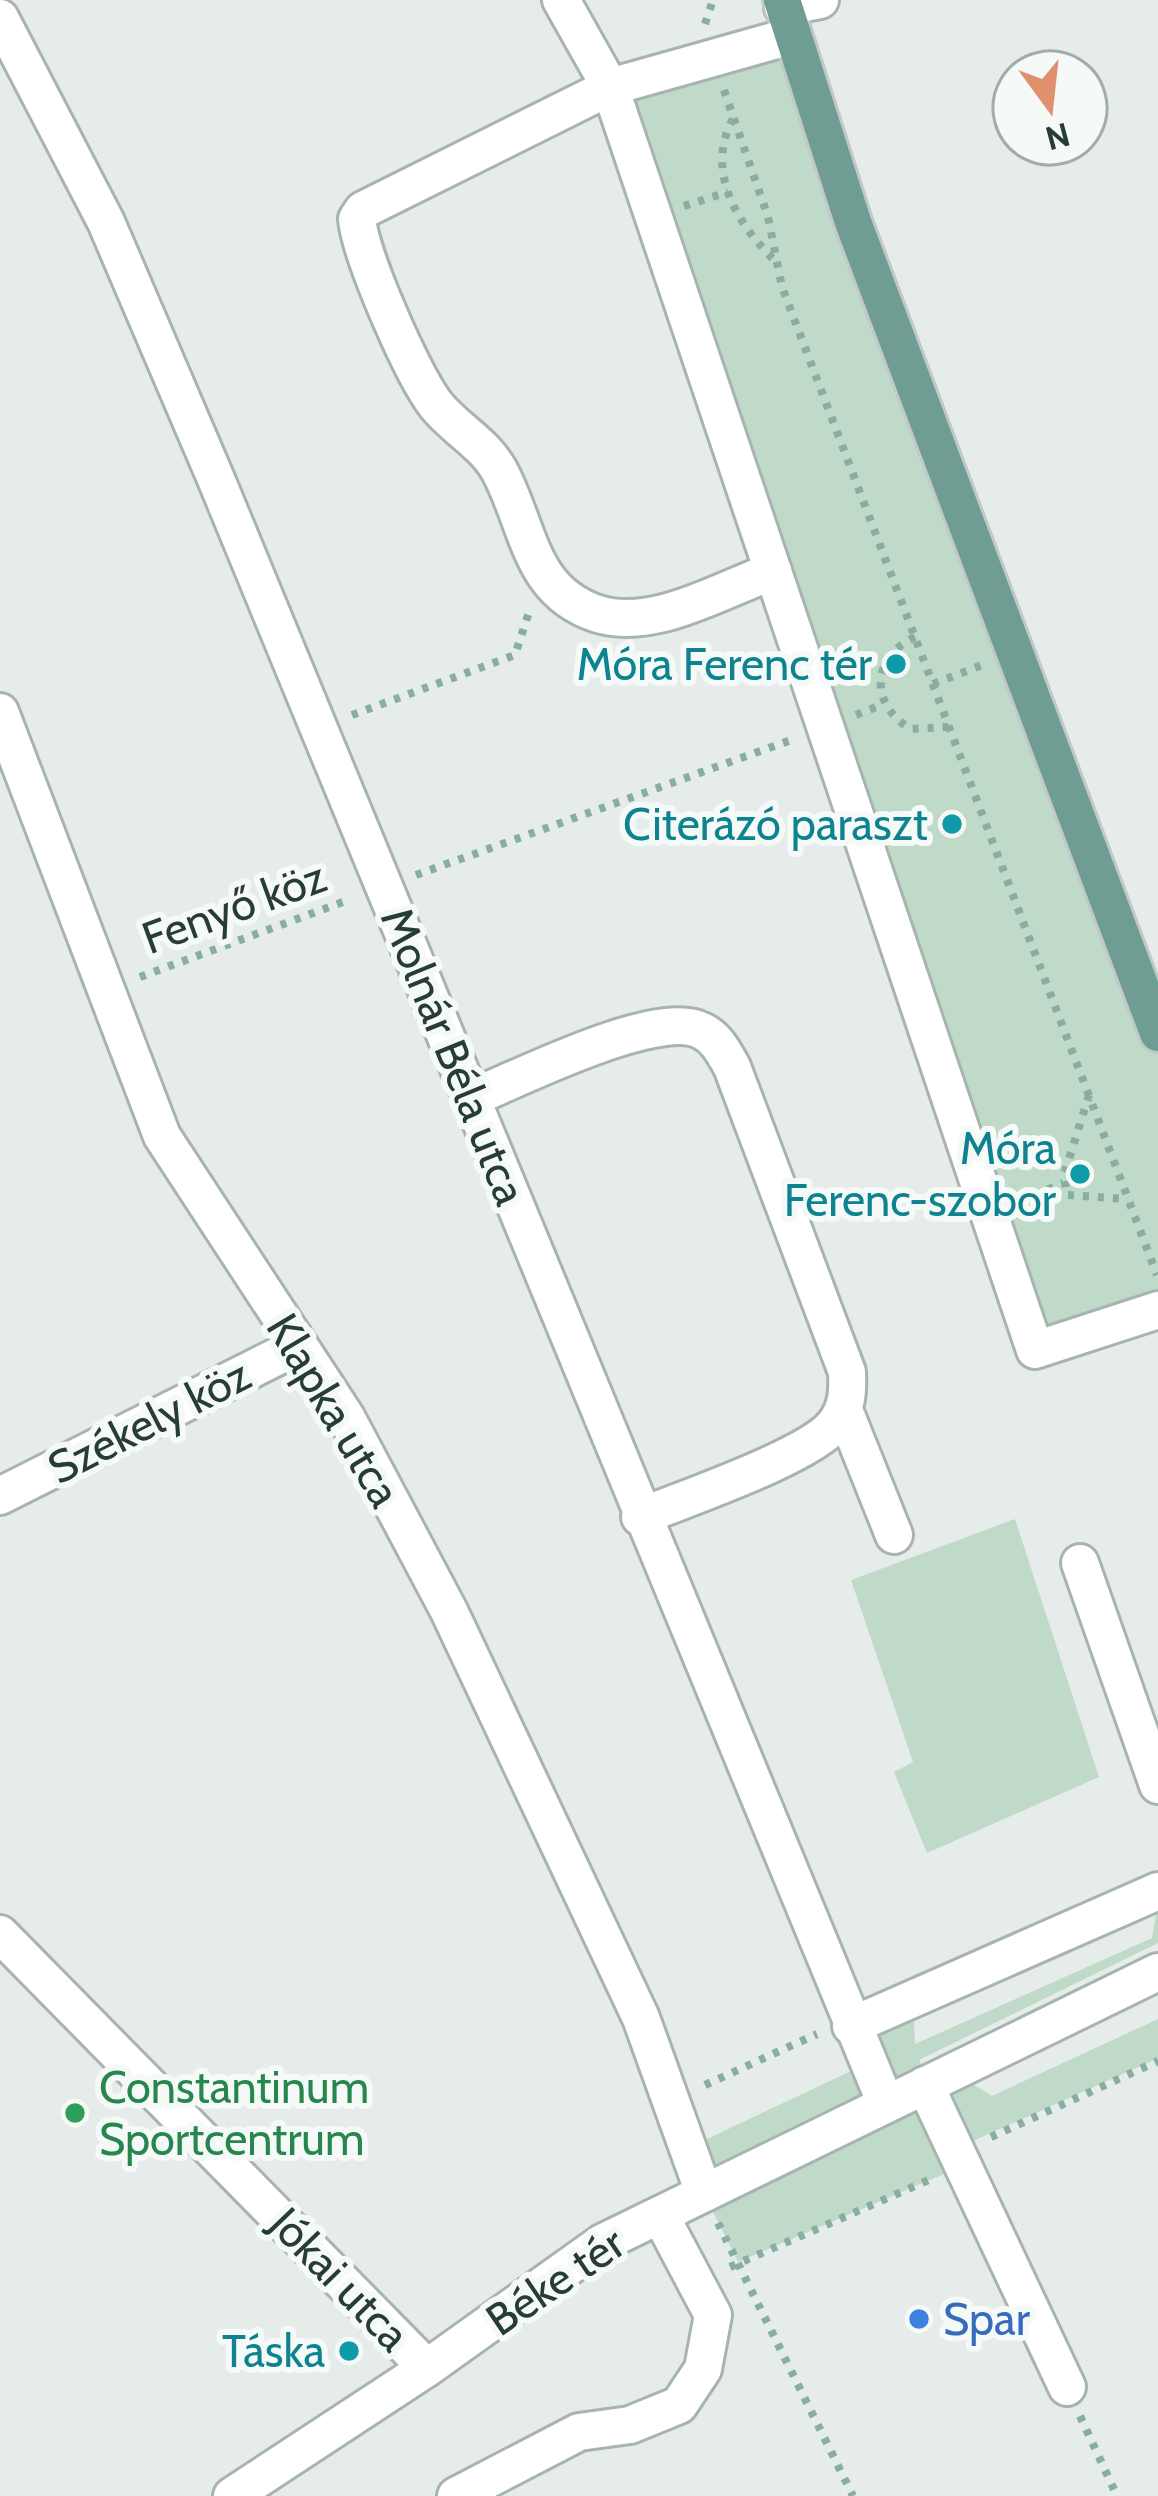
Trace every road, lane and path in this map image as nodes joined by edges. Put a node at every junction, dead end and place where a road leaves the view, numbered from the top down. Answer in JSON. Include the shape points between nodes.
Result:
{"nodes":[{"id":1,"x":562,"y":0,"type":"edge"},
{"id":2,"x":794,"y":11,"type":"edge"},
{"id":3,"x":0,"y":18,"type":"edge"},
{"id":4,"x":720,"y":77,"type":"dead end"},
{"id":5,"x":610,"y":87,"type":"junction"},
{"id":6,"x":733,"y":118,"type":"junction"},
{"id":7,"x":774,"y":260,"type":"junction"},
{"id":8,"x":773,"y":572,"type":"junction"},
{"id":9,"x":541,"y":576,"type":"junction"},
{"id":10,"x":915,"y":637,"type":"junction"},
{"id":11,"x":1013,"y":653,"type":"junction"},
{"id":12,"x":933,"y":684,"type":"junction"},
{"id":13,"x":0,"y":712,"type":"edge"},
{"id":14,"x":319,"y":727,"type":"junction"},
{"id":15,"x":826,"y":727,"type":"junction"},
{"id":16,"x":950,"y":727,"type":"junction"},
{"id":17,"x":386,"y":886,"type":"junction"},
{"id":18,"x":105,"y":990,"type":"junction"},
{"id":19,"x":1158,"y":1033,"type":"edge"},
{"id":20,"x":1089,"y":1095,"type":"junction"},
{"id":21,"x":471,"y":1098,"type":"junction"},
{"id":22,"x":1128,"y":1199,"type":"junction"},
{"id":23,"x":1158,"y":1277,"type":"edge"},
{"id":24,"x":1158,"y":1310,"type":"edge"},
{"id":25,"x":298,"y":1346,"type":"junction"},
{"id":26,"x":844,"y":1410,"type":"junction"},
{"id":27,"x":0,"y":1496,"type":"edge"},
{"id":28,"x":640,"y":1517,"type":"junction"},
{"id":29,"x":894,"y":1535,"type":"dead end"},
{"id":30,"x":1080,"y":1563,"type":"dead end"},
{"id":31,"x":1158,"y":1785,"type":"edge"},
{"id":32,"x":1158,"y":1891,"type":"edge"},
{"id":33,"x":0,"y":1934,"type":"edge"},
{"id":34,"x":1158,"y":1972,"type":"edge"},
{"id":35,"x":850,"y":2023,"type":"junction"},
{"id":36,"x":926,"y":2085,"type":"junction"},
{"id":37,"x":672,"y":2104,"type":"junction"},
{"id":38,"x":886,"y":2104,"type":"junction"},
{"id":39,"x":704,"y":2193,"type":"junction"},
{"id":40,"x":660,"y":2215,"type":"junction"},
{"id":41,"x":427,"y":2368,"type":"junction"},
{"id":42,"x":1067,"y":2387,"type":"joint"},
{"id":43,"x":232,"y":2496,"type":"edge"},
{"id":44,"x":455,"y":2496,"type":"edge"},
{"id":45,"x":853,"y":2496,"type":"edge"},
{"id":46,"x":1118,"y":2496,"type":"edge"}],
"edges":[{"from":1,"to":5,"type":"street"},
{"from":2,"to":5,"type":"street"},
{"from":2,"to":11,"type":"main road","via":[[853,221]]},
{"from":3,"to":14,"type":"street","name":"Molnár Béla utca","via":[[106,222]]},
{"from":4,"to":6,"type":"path"},
{"from":5,"to":8,"type":"street"},
{"from":5,"to":9,"type":"street","via":[[363,210],[357,220],[421,383],[500,471]]},
{"from":6,"to":7,"type":"path","via":[[768,217]]},
{"from":6,"to":7,"type":"path","via":[[722,138],[728,192],[738,219]]},
{"from":7,"to":10,"type":"path"},
{"from":8,"to":9,"type":"street","via":[[644,619],[565,600]]},
{"from":8,"to":15,"type":"street"},
{"from":9,"to":14,"type":"path","via":[[515,655]]},
{"from":10,"to":12,"type":"path"},
{"from":10,"to":16,"type":"path","via":[[889,654],[881,697],[911,729]]},
{"from":11,"to":12,"type":"path"},
{"from":11,"to":19,"type":"main road"},
{"from":12,"to":16,"type":"path"},
{"from":13,"to":18,"type":"street","name":"Klapka utca"},
{"from":14,"to":17,"type":"street","name":"Molnár Béla utca"},
{"from":15,"to":17,"type":"path","name":"Fenyő köz"},
{"from":15,"to":24,"type":"street","via":[[1035,1350]]},
{"from":16,"to":20,"type":"path"},
{"from":17,"to":18,"type":"path","name":"Fenyő köz"},
{"from":17,"to":21,"type":"street","name":"Molnár Béla utca"},
{"from":18,"to":25,"type":"street","name":"Klapka utca","via":[[162,1136]]},
{"from":20,"to":22,"type":"path"},
{"from":20,"to":22,"type":"path","via":[[1064,1175],[1067,1195]]},
{"from":21,"to":26,"type":"street","via":[[657,1025],[703,1030],[731,1067],[847,1372]]},
{"from":21,"to":28,"type":"street","name":"Molnár Béla utca"},
{"from":22,"to":23,"type":"path"},
{"from":25,"to":27,"type":"street","name":"Székely köz"},
{"from":25,"to":37,"type":"street","name":"Klapka utca","via":[[346,1417],[449,1611],[641,2018]]},
{"from":26,"to":28,"type":"street","via":[[814,1443]]},
{"from":26,"to":29,"type":"street"},
{"from":28,"to":35,"type":"street","name":"Molnár Béla utca"},
{"from":30,"to":31,"type":"street"},
{"from":32,"to":35,"type":"street"},
{"from":33,"to":41,"type":"street","name":"Jókai utca"},
{"from":34,"to":36,"type":"street","name":"Béke tér"},
{"from":35,"to":37,"type":"path"},
{"from":35,"to":38,"type":"street","name":"Molnár Béla utca"},
{"from":36,"to":38,"type":"street","name":"Béke tér"},
{"from":36,"to":42,"type":"street"},
{"from":37,"to":39,"type":"street"},
{"from":38,"to":39,"type":"street","name":"Béke tér"},
{"from":39,"to":40,"type":"street","name":"Béke tér"},
{"from":39,"to":45,"type":"path"},
{"from":40,"to":41,"type":"street","name":"Béke tér","via":[[602,2243]]},
{"from":40,"to":44,"type":"street","via":[[712,2314],[703,2369],[679,2405],[630,2426],[579,2432]]},
{"from":41,"to":43,"type":"street","name":"Béke tér"},
{"from":42,"to":46,"type":"path"}]}
